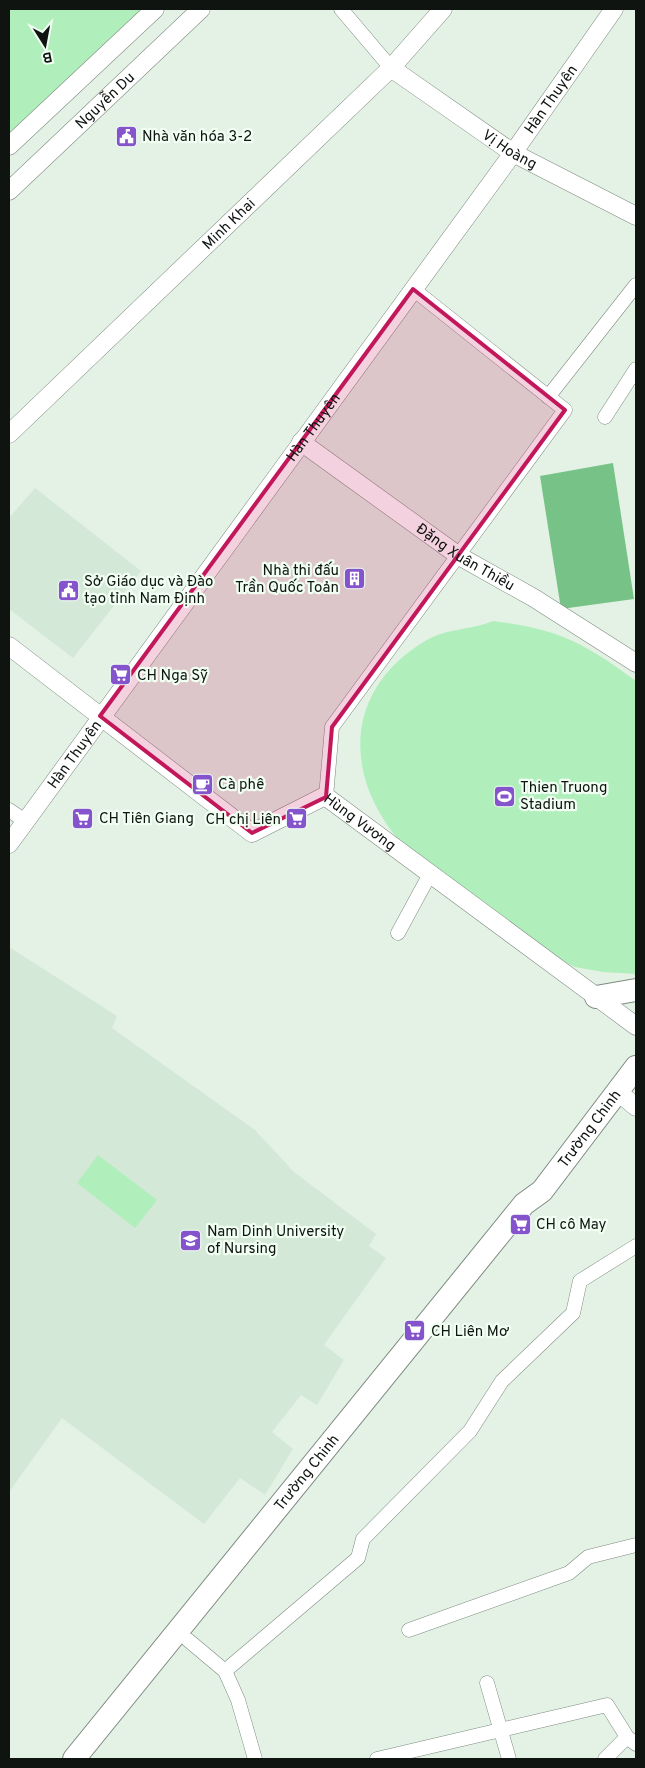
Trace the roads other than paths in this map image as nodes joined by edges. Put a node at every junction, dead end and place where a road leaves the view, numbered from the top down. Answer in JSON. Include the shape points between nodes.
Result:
{"nodes":[{"id":1,"x":155,"y":9,"type":"edge"},
{"id":2,"x":201,"y":9,"type":"edge"},
{"id":3,"x":341,"y":9,"type":"edge"},
{"id":4,"x":442,"y":9,"type":"edge"},
{"id":5,"x":614,"y":9,"type":"edge"},
{"id":6,"x":391,"y":68,"type":"junction"},
{"id":7,"x":9,"y":146,"type":"edge"},
{"id":8,"x":512,"y":153,"type":"junction"},
{"id":9,"x":9,"y":191,"type":"edge"},
{"id":10,"x":636,"y":216,"type":"edge"},
{"id":11,"x":636,"y":285,"type":"edge"},
{"id":12,"x":413,"y":289,"type":"junction"},
{"id":13,"x":636,"y":369,"type":"edge"},
{"id":14,"x":548,"y":397,"type":"junction"},
{"id":15,"x":605,"y":417,"type":"dead end"},
{"id":16,"x":9,"y":434,"type":"edge"},
{"id":17,"x":302,"y":442,"type":"junction"},
{"id":18,"x":459,"y":556,"type":"junction"},
{"id":19,"x":9,"y":646,"type":"edge"},
{"id":20,"x":636,"y":663,"type":"edge"},
{"id":21,"x":100,"y":716,"type":"junction"},
{"id":22,"x":326,"y":797,"type":"junction"},
{"id":23,"x":9,"y":810,"type":"edge"},
{"id":24,"x":25,"y":821,"type":"junction"},
{"id":25,"x":9,"y":844,"type":"edge"},
{"id":26,"x":430,"y":874,"type":"junction"},
{"id":27,"x":398,"y":933,"type":"dead end"},
{"id":28,"x":636,"y":990,"type":"edge"},
{"id":29,"x":596,"y":997,"type":"junction"},
{"id":30,"x":636,"y":1026,"type":"edge"},
{"id":31,"x":636,"y":1067,"type":"edge"},
{"id":32,"x":618,"y":1092,"type":"junction"},
{"id":33,"x":636,"y":1107,"type":"edge"},
{"id":34,"x":542,"y":1190,"type":"junction"},
{"id":35,"x":636,"y":1246,"type":"edge"},
{"id":36,"x":636,"y":1545,"type":"edge"},
{"id":37,"x":409,"y":1630,"type":"dead end"},
{"id":38,"x":188,"y":1640,"type":"junction"},
{"id":39,"x":225,"y":1671,"type":"junction"},
{"id":40,"x":486,"y":1682,"type":"dead end"},
{"id":41,"x":500,"y":1731,"type":"junction"},
{"id":42,"x":632,"y":1740,"type":"edge"},
{"id":43,"x":74,"y":1759,"type":"edge"},
{"id":44,"x":92,"y":1759,"type":"edge"},
{"id":45,"x":255,"y":1759,"type":"edge"},
{"id":46,"x":377,"y":1759,"type":"edge"},
{"id":47,"x":509,"y":1759,"type":"edge"},
{"id":48,"x":605,"y":1759,"type":"edge"}],
"edges":[{"from":1,"to":7,"type":"street"},
{"from":2,"to":9,"type":"street","name":"Nguyễn Du"},
{"from":3,"to":6,"type":"street"},
{"from":4,"to":6,"type":"street","name":"Minh Khai"},
{"from":5,"to":8,"type":"street","name":"Hàn Thuyên"},
{"from":6,"to":8,"type":"street","name":"Vị Hoàng"},
{"from":6,"to":16,"type":"street","name":"Minh Khai"},
{"from":8,"to":10,"type":"street","name":"Vị Hoàng"},
{"from":8,"to":12,"type":"street","name":"Hàn Thuyên"},
{"from":11,"to":14,"type":"street"},
{"from":12,"to":14,"type":"street"},
{"from":12,"to":17,"type":"street","name":"Hàn Thuyên"},
{"from":13,"to":15,"type":"street"},
{"from":14,"to":18,"type":"street","via":[[565,410]]},
{"from":17,"to":18,"type":"street","name":"Đặng Xuân Thiều"},
{"from":17,"to":21,"type":"street","name":"Hàn Thuyên"},
{"from":18,"to":20,"type":"street","name":"Đặng Xuân Thiều","via":[[534,598]]},
{"from":18,"to":22,"type":"street","via":[[332,727]]},
{"from":19,"to":21,"type":"street","name":"Hùng Vương"},
{"from":21,"to":22,"type":"street","name":"Hùng Vương","via":[[252,833]]},
{"from":21,"to":24,"type":"street","name":"Hàn Thuyên"},
{"from":22,"to":26,"type":"street","name":"Hùng Vương"},
{"from":23,"to":24,"type":"street"},
{"from":24,"to":25,"type":"street","name":"Hàn Thuyên"},
{"from":26,"to":27,"type":"street"},
{"from":26,"to":29,"type":"street","name":"Hùng Vương"},
{"from":28,"to":29,"type":"main road"},
{"from":29,"to":30,"type":"street","name":"Hùng Vương"},
{"from":31,"to":32,"type":"main road","name":"Trường Chinh"},
{"from":32,"to":33,"type":"street"},
{"from":32,"to":34,"type":"main road","name":"Trường Chinh"},
{"from":34,"to":38,"type":"main road","name":"Trường Chinh","via":[[536,1208]]},
{"from":34,"to":43,"type":"main road","name":"Trường Chinh","via":[[524,1204]]},
{"from":35,"to":39,"type":"street","via":[[580,1281],[573,1313],[502,1381],[470,1431],[363,1539],[358,1558]]},
{"from":36,"to":37,"type":"street","via":[[588,1558],[568,1573]]},
{"from":38,"to":39,"type":"street"},
{"from":38,"to":44,"type":"main road","name":"Trường Chinh"},
{"from":39,"to":45,"type":"street","via":[[238,1700]]},
{"from":40,"to":41,"type":"street"},
{"from":41,"to":42,"type":"street","via":[[607,1705]]},
{"from":41,"to":46,"type":"street"},
{"from":41,"to":47,"type":"street"},
{"from":42,"to":48,"type":"street"}]}
